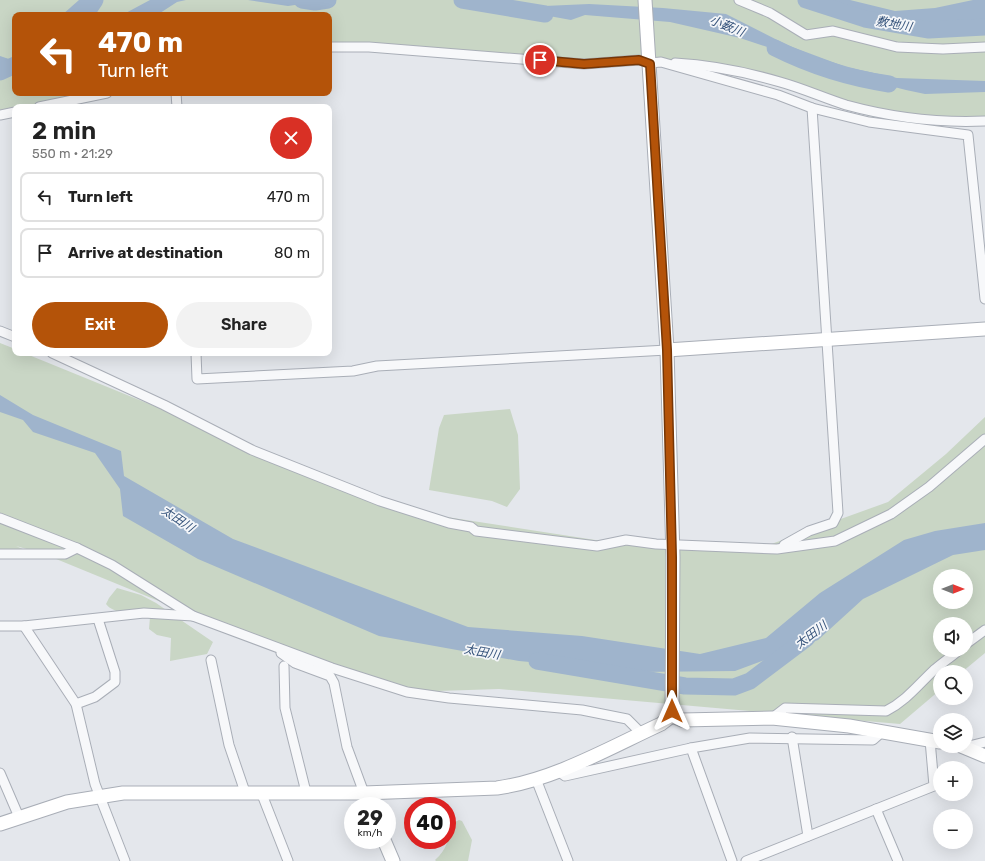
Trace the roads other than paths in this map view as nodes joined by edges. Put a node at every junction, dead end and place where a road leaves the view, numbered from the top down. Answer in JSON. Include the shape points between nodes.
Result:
{"nodes":[{"id":1,"x":645,"y":0,"type":"edge"},
{"id":2,"x":739,"y":0,"type":"edge"},
{"id":3,"x":332,"y":47,"type":"edge"},
{"id":4,"x":985,"y":47,"type":"edge"},
{"id":5,"x":656,"y":63,"type":"junction"},
{"id":6,"x":92,"y":96,"type":"edge"},
{"id":7,"x":54,"y":104,"type":"edge"},
{"id":8,"x":812,"y":108,"type":"junction"},
{"id":9,"x":12,"y":113,"type":"edge"},
{"id":10,"x":0,"y":115,"type":"edge"},
{"id":11,"x":985,"y":121,"type":"edge"},
{"id":12,"x":985,"y":299,"type":"edge"},
{"id":13,"x":985,"y":329,"type":"edge"},
{"id":14,"x":0,"y":331,"type":"edge"},
{"id":15,"x":12,"y":336,"type":"edge"},
{"id":16,"x":828,"y":339,"type":"junction"},
{"id":17,"x":667,"y":350,"type":"junction"},
{"id":18,"x":58,"y":356,"type":"edge"},
{"id":19,"x":196,"y":356,"type":"edge"},
{"id":20,"x":985,"y":439,"type":"edge"},
{"id":21,"x":0,"y":518,"type":"edge"},
{"id":22,"x":671,"y":544,"type":"junction"},
{"id":23,"x":781,"y":547,"type":"junction"},
{"id":24,"x":77,"y":548,"type":"junction"},
{"id":25,"x":0,"y":554,"type":"edge"},
{"id":26,"x":193,"y":616,"type":"junction"},
{"id":27,"x":98,"y":619,"type":"junction"},
{"id":28,"x":0,"y":626,"type":"edge"},
{"id":29,"x":24,"y":626,"type":"junction"},
{"id":30,"x":985,"y":630,"type":"edge"},
{"id":31,"x":973,"y":639,"type":"edge"},
{"id":32,"x":272,"y":646,"type":"junction"},
{"id":33,"x":950,"y":657,"type":"edge"},
{"id":34,"x":211,"y":660,"type":"dead end"},
{"id":35,"x":284,"y":666,"type":"dead end"},
{"id":36,"x":76,"y":704,"type":"junction"},
{"id":37,"x":671,"y":713,"type":"junction"},
{"id":38,"x":772,"y":718,"type":"junction"},
{"id":39,"x":882,"y":732,"type":"junction"},
{"id":40,"x":641,"y":734,"type":"junction"},
{"id":41,"x":792,"y":737,"type":"junction"},
{"id":42,"x":933,"y":741,"type":"edge"},
{"id":43,"x":985,"y":742,"type":"edge"},
{"id":44,"x":973,"y":744,"type":"edge"},
{"id":45,"x":691,"y":748,"type":"junction"},
{"id":46,"x":973,"y":751,"type":"edge"},
{"id":47,"x":935,"y":753,"type":"edge"},
{"id":48,"x":985,"y":756,"type":"edge"},
{"id":49,"x":558,"y":771,"type":"junction"},
{"id":50,"x":0,"y":773,"type":"edge"},
{"id":51,"x":536,"y":779,"type":"junction"},
{"id":52,"x":244,"y":792,"type":"junction"},
{"id":53,"x":261,"y":792,"type":"junction"},
{"id":54,"x":306,"y":792,"type":"junction"},
{"id":55,"x":364,"y":793,"type":"junction"},
{"id":56,"x":100,"y":796,"type":"junction"},
{"id":57,"x":366,"y":797,"type":"edge"},
{"id":58,"x":876,"y":809,"type":"junction"},
{"id":59,"x":19,"y":817,"type":"junction"},
{"id":60,"x":0,"y":824,"type":"edge"},
{"id":61,"x":808,"y":836,"type":"junction"},
{"id":62,"x":388,"y":849,"type":"edge"},
{"id":63,"x":125,"y":861,"type":"edge"},
{"id":64,"x":288,"y":861,"type":"edge"},
{"id":65,"x":393,"y":861,"type":"edge"},
{"id":66,"x":568,"y":861,"type":"edge"},
{"id":67,"x":732,"y":861,"type":"edge"},
{"id":68,"x":746,"y":861,"type":"edge"},
{"id":69,"x":898,"y":861,"type":"edge"}],
"edges":[{"from":1,"to":5,"type":"street"},
{"from":2,"to":4,"type":"street","via":[[770,13],[806,35],[833,31],[897,46],[943,49]]},
{"from":3,"to":5,"type":"street","via":[[381,48],[584,64],[639,60]]},
{"from":5,"to":8,"type":"street","via":[[778,95]]},
{"from":5,"to":11,"type":"street","via":[[704,65],[742,73],[780,82],[846,104],[892,114],[940,121]]},
{"from":5,"to":17,"type":"street"},
{"from":6,"to":7,"type":"street"},
{"from":8,"to":12,"type":"street","via":[[887,126],[968,135]]},
{"from":8,"to":16,"type":"street"},
{"from":9,"to":10,"type":"street"},
{"from":13,"to":16,"type":"street"},
{"from":14,"to":15,"type":"street"},
{"from":16,"to":17,"type":"street"},
{"from":16,"to":23,"type":"street","via":[[838,513],[833,523],[809,531]]},
{"from":17,"to":19,"type":"street","via":[[197,379]]},
{"from":17,"to":22,"type":"street"},
{"from":18,"to":22,"type":"street","via":[[164,405],[252,450],[380,501],[442,521],[471,527],[476,531],[597,546],[626,540]]},
{"from":20,"to":23,"type":"street","via":[[929,487],[891,514],[835,541]]},
{"from":21,"to":24,"type":"street"},
{"from":22,"to":23,"type":"street","via":[[777,549]]},
{"from":22,"to":37,"type":"street"},
{"from":24,"to":25,"type":"street","via":[[65,554]]},
{"from":24,"to":26,"type":"street","via":[[112,565]]},
{"from":26,"to":27,"type":"street","via":[[144,613]]},
{"from":26,"to":32,"type":"street"},
{"from":27,"to":29,"type":"street"},
{"from":27,"to":36,"type":"street","via":[[115,672],[115,682],[95,697]]},
{"from":28,"to":29,"type":"street"},
{"from":29,"to":36,"type":"street"},
{"from":30,"to":31,"type":"street"},
{"from":32,"to":40,"type":"street","via":[[407,692],[582,710],[627,719]]},
{"from":32,"to":55,"type":"street","via":[[295,663],[330,676],[334,684],[347,747]]},
{"from":33,"to":38,"type":"street","via":[[914,692],[886,711],[785,708]]},
{"from":34,"to":52,"type":"street","via":[[229,745]]},
{"from":35,"to":54,"type":"street","via":[[284,708]]},
{"from":36,"to":56,"type":"street"},
{"from":37,"to":38,"type":"street","via":[[682,720]]},
{"from":37,"to":40,"type":"street","via":[[661,724]]},
{"from":38,"to":39,"type":"street"},
{"from":39,"to":41,"type":"street","via":[[873,740]]},
{"from":39,"to":42,"type":"street"},
{"from":40,"to":49,"type":"street"},
{"from":41,"to":45,"type":"street","via":[[750,738]]},
{"from":41,"to":61,"type":"street"},
{"from":43,"to":44,"type":"street"},
{"from":45,"to":49,"type":"street","via":[[565,776]]},
{"from":45,"to":67,"type":"street"},
{"from":46,"to":48,"type":"street"},
{"from":47,"to":58,"type":"street","via":[[934,786]]},
{"from":49,"to":51,"type":"street"},
{"from":50,"to":59,"type":"street"},
{"from":51,"to":55,"type":"street","via":[[497,788]]},
{"from":51,"to":66,"type":"street"},
{"from":52,"to":53,"type":"street"},
{"from":52,"to":56,"type":"street","via":[[123,793]]},
{"from":53,"to":54,"type":"street"},
{"from":53,"to":64,"type":"street"},
{"from":54,"to":55,"type":"street"},
{"from":55,"to":57,"type":"street"},
{"from":56,"to":59,"type":"street","via":[[67,802]]},
{"from":56,"to":63,"type":"street"},
{"from":58,"to":61,"type":"street"},
{"from":58,"to":69,"type":"street"},
{"from":59,"to":60,"type":"street"},
{"from":61,"to":68,"type":"street"},
{"from":62,"to":65,"type":"street"}]}
